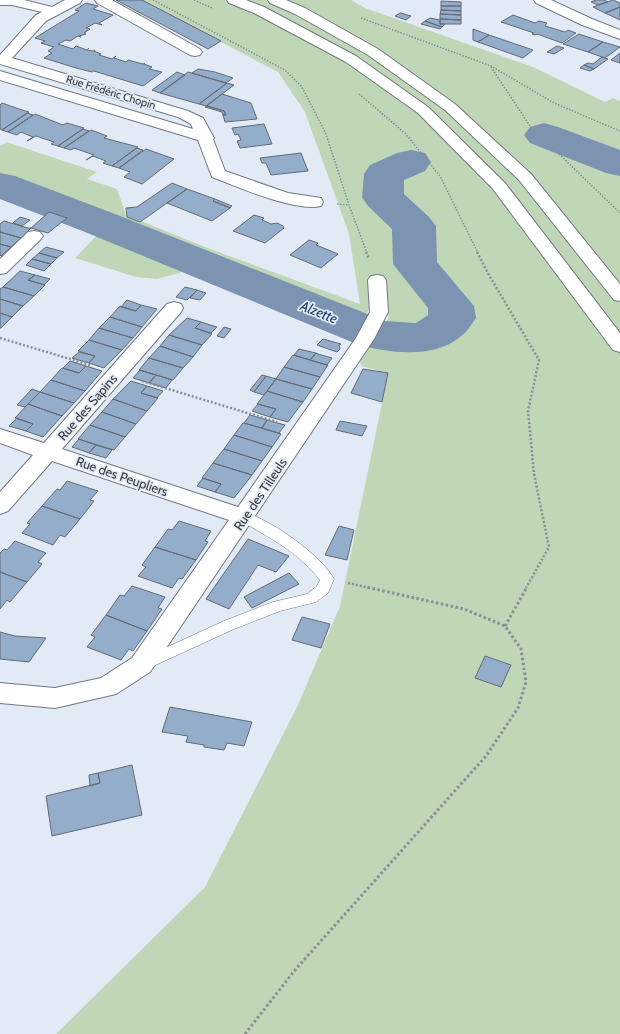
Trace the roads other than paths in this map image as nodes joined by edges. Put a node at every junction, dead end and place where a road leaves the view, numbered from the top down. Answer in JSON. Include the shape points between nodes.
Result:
{"nodes":[{"id":1,"x":75,"y":0,"type":"edge"},
{"id":2,"x":102,"y":0,"type":"edge"},
{"id":3,"x":234,"y":0,"type":"edge"},
{"id":4,"x":275,"y":0,"type":"edge"},
{"id":5,"x":541,"y":0,"type":"edge"},
{"id":6,"x":0,"y":1,"type":"edge"},
{"id":7,"x":53,"y":11,"type":"junction"},
{"id":8,"x":620,"y":35,"type":"edge"},
{"id":9,"x":196,"y":52,"type":"dead end"},
{"id":10,"x":2,"y":59,"type":"edge"},
{"id":11,"x":0,"y":74,"type":"edge"},
{"id":12,"x":206,"y":138,"type":"junction"},
{"id":13,"x":315,"y":202,"type":"dead end"},
{"id":14,"x":34,"y":236,"type":"dead end"},
{"id":15,"x":0,"y":269,"type":"edge"},
{"id":16,"x":377,"y":280,"type":"road end"},
{"id":17,"x":620,"y":296,"type":"edge"},
{"id":18,"x":174,"y":308,"type":"dead end"},
{"id":19,"x":620,"y":346,"type":"edge"},
{"id":20,"x":0,"y":436,"type":"edge"},
{"id":21,"x":49,"y":451,"type":"junction"},
{"id":22,"x":0,"y":506,"type":"edge"},
{"id":23,"x":244,"y":518,"type":"junction"},
{"id":24,"x":142,"y":665,"type":"junction"},
{"id":25,"x":0,"y":693,"type":"edge"}],
"edges":[{"from":1,"to":7,"type":"street","name":"Rue Frédéric Chopin"},
{"from":2,"to":9,"type":"street"},
{"from":3,"to":19,"type":"street","via":[[259,10],[351,59],[423,110],[499,186]]},
{"from":4,"to":17,"type":"street","via":[[300,11],[373,52],[450,107],[525,177]]},
{"from":5,"to":8,"type":"street"},
{"from":6,"to":7,"type":"street","via":[[12,1]]},
{"from":7,"to":10,"type":"street","name":"Rue Frédéric Chopin","via":[[41,18]]},
{"from":10,"to":12,"type":"street","name":"Rue Frédéric Chopin","via":[[183,114],[198,121]]},
{"from":11,"to":12,"type":"street","name":"Rue Frédéric Chopin"},
{"from":12,"to":13,"type":"street","name":"Rue Frédéric Chopin","via":[[218,174],[285,198]]},
{"from":14,"to":15,"type":"street"},
{"from":16,"to":23,"type":"street","name":"Rue des Tilleuls","via":[[379,312],[365,339]]},
{"from":18,"to":21,"type":"street","name":"Rue des Sapins"},
{"from":20,"to":21,"type":"street","name":"Rue des Peupliers"},
{"from":21,"to":22,"type":"street","name":"Rue des Sapins"},
{"from":21,"to":23,"type":"street","name":"Rue des Peupliers"},
{"from":23,"to":24,"type":"street","name":"Rue des Tilleuls"},
{"from":23,"to":24,"type":"lane","via":[[291,543],[317,564],[327,579],[323,589],[311,598],[278,606],[229,625]]},
{"from":24,"to":25,"type":"street","name":"Rue des Tilleuls","via":[[107,687],[55,698]]}]}
